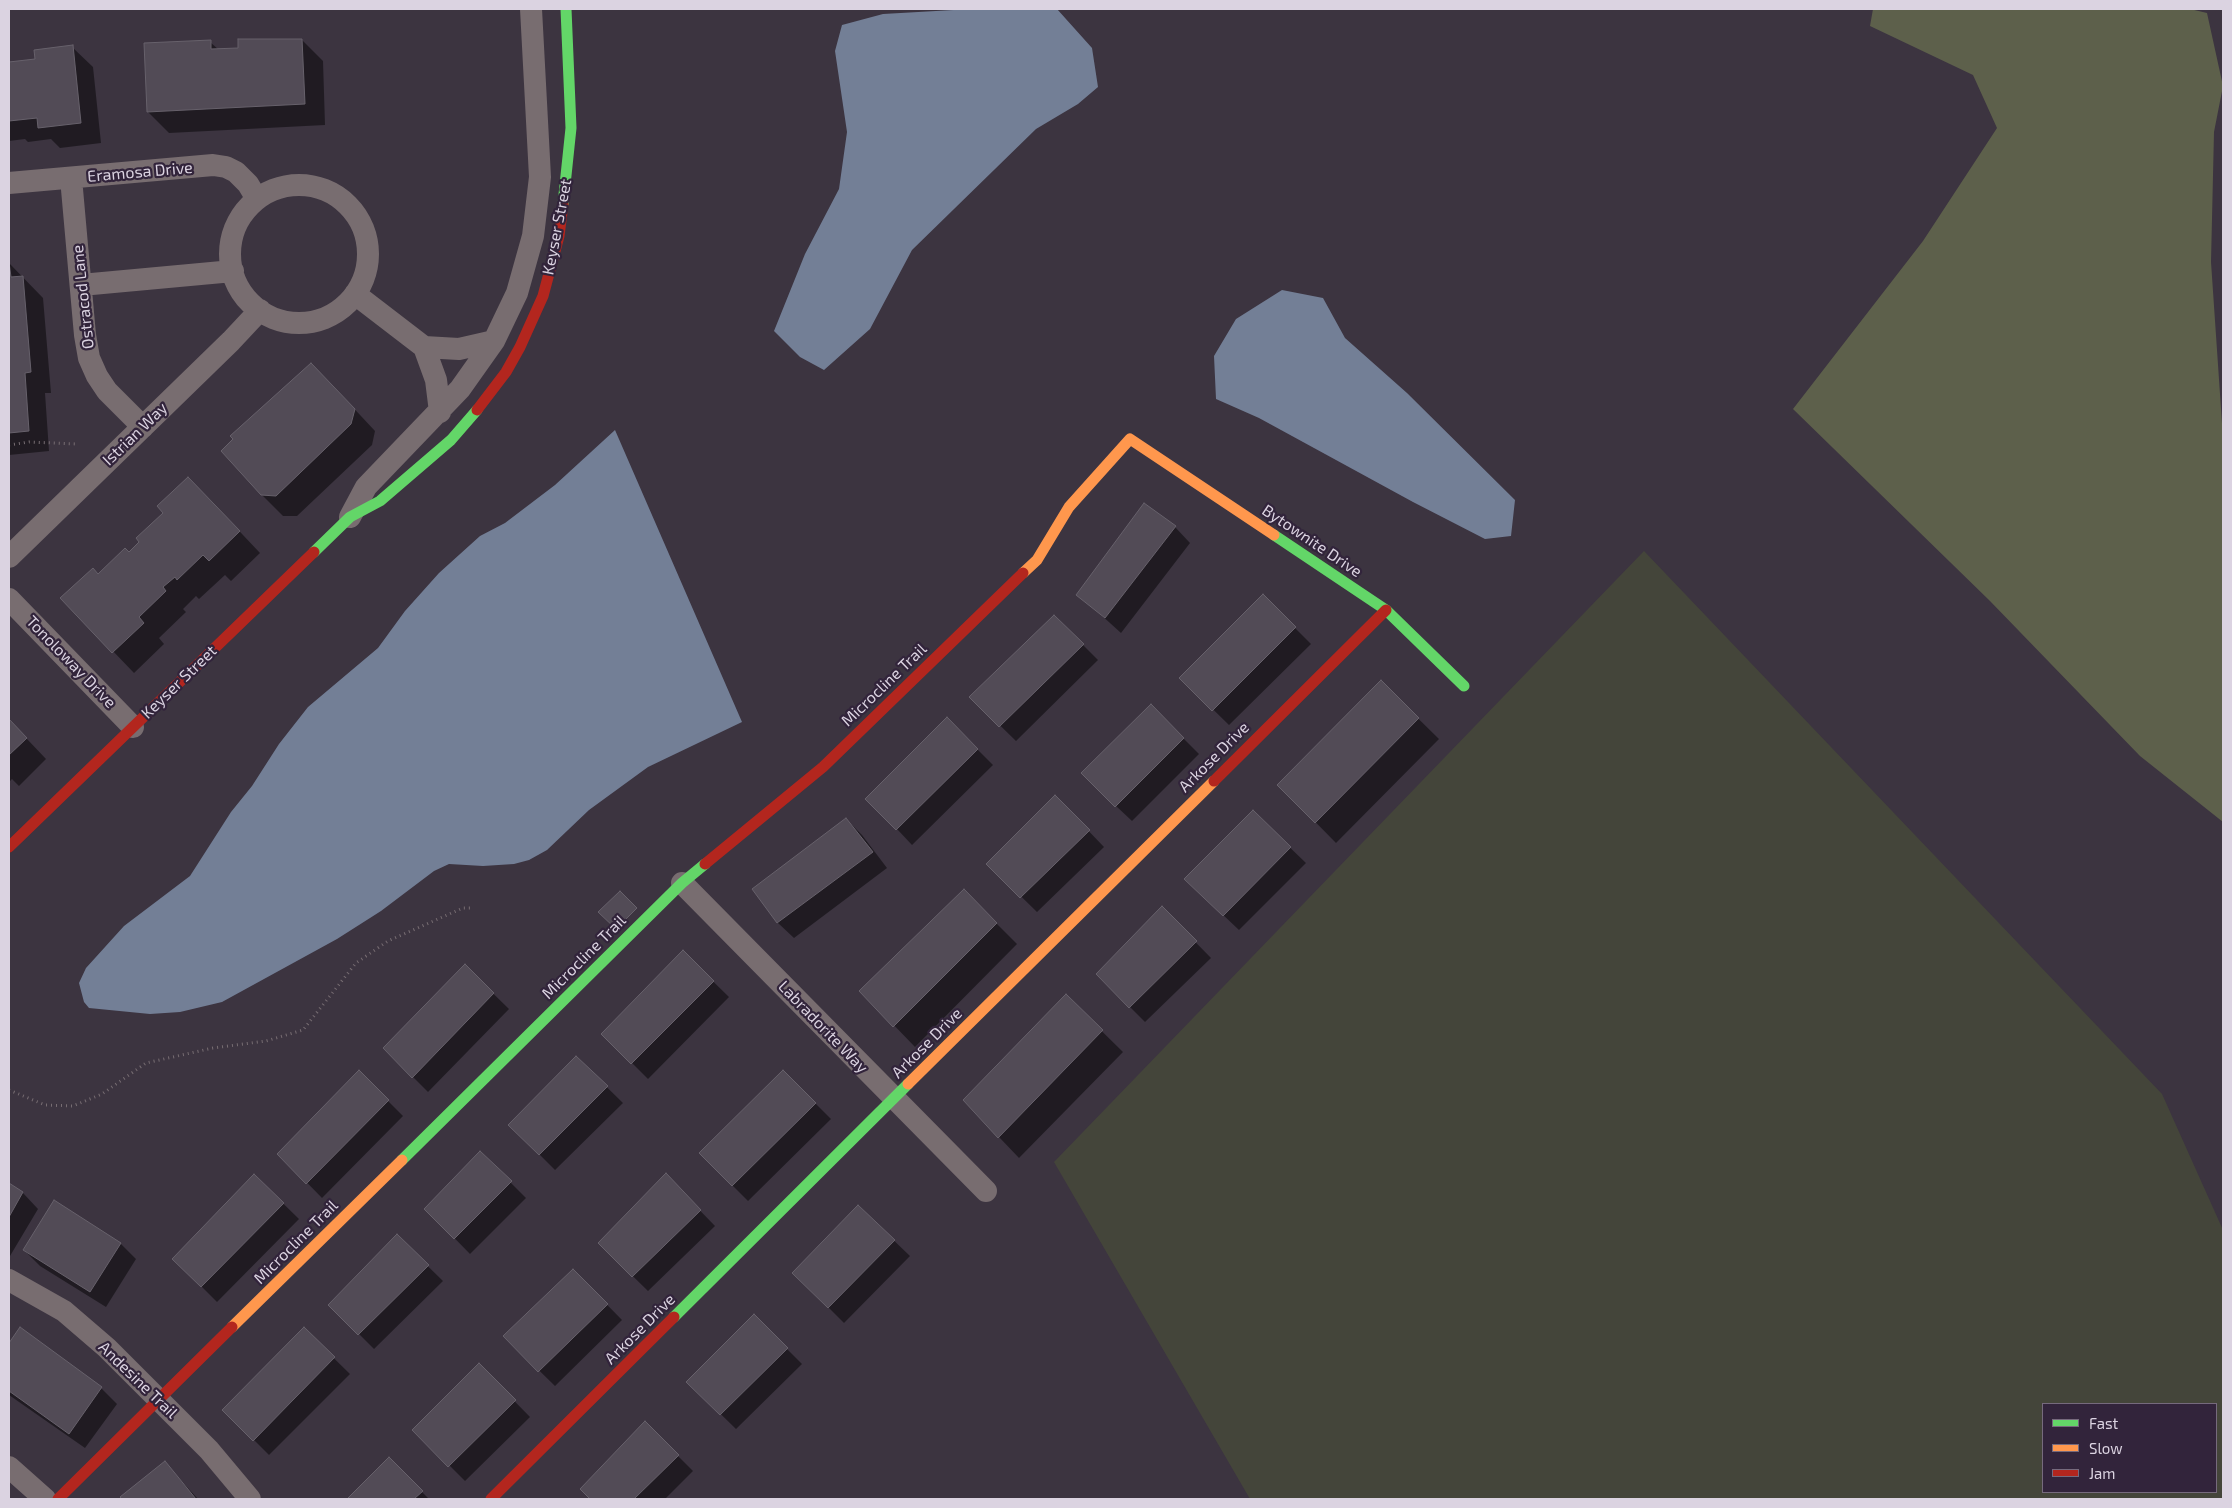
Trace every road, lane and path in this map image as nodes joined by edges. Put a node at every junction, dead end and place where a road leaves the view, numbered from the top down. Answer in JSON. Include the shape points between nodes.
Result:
{"nodes":[{"id":1,"x":531,"y":9,"type":"edge"},
{"id":2,"x":566,"y":9,"type":"edge"},
{"id":3,"x":71,"y":178,"type":"junction"},
{"id":4,"x":9,"y":183,"type":"edge"},
{"id":5,"x":257,"y":199,"type":"junction"},
{"id":6,"x":233,"y":271,"type":"junction"},
{"id":7,"x":81,"y":285,"type":"junction"},
{"id":8,"x":355,"y":294,"type":"junction"},
{"id":9,"x":260,"y":310,"type":"junction"},
{"id":10,"x":494,"y":341,"type":"junction"},
{"id":11,"x":424,"y":347,"type":"junction"},
{"id":12,"x":440,"y":412,"type":"junction"},
{"id":13,"x":143,"y":427,"type":"junction"},
{"id":14,"x":1130,"y":439,"type":"joint"},
{"id":15,"x":77,"y":444,"type":"dead end"},
{"id":16,"x":9,"y":445,"type":"edge"},
{"id":17,"x":350,"y":517,"type":"junction"},
{"id":18,"x":9,"y":556,"type":"edge"},
{"id":19,"x":9,"y":599,"type":"edge"},
{"id":20,"x":1386,"y":610,"type":"junction"},
{"id":21,"x":1464,"y":686,"type":"dead end"},
{"id":22,"x":133,"y":727,"type":"junction"},
{"id":23,"x":9,"y":846,"type":"edge"},
{"id":24,"x":682,"y":883,"type":"junction"},
{"id":25,"x":471,"y":908,"type":"dead end"},
{"id":26,"x":9,"y":1090,"type":"edge"},
{"id":27,"x":894,"y":1099,"type":"junction"},
{"id":28,"x":986,"y":1191,"type":"dead end"},
{"id":29,"x":9,"y":1280,"type":"edge"},
{"id":30,"x":159,"y":1401,"type":"junction"},
{"id":31,"x":9,"y":1467,"type":"edge"},
{"id":32,"x":45,"y":1499,"type":"edge"},
{"id":33,"x":58,"y":1499,"type":"edge"},
{"id":34,"x":250,"y":1499,"type":"edge"},
{"id":35,"x":491,"y":1499,"type":"edge"}],
"edges":[{"from":1,"to":10,"type":"street","name":"Keyser Street","via":[[540,148],[538,206],[526,267]]},
{"from":2,"to":17,"type":"street","name":"Keyser Street","via":[[571,128],[568,172],[552,266],[532,322],[506,372],[468,422],[380,501]]},
{"from":3,"to":4,"type":"street","name":"Eramosa Drive"},
{"from":3,"to":5,"type":"street","name":"Eramosa Drive","via":[[226,167],[248,184]]},
{"from":3,"to":7,"type":"street","name":"Ostracod Lane"},
{"from":5,"to":6,"type":"street","via":[[237,224],[232,239]]},
{"from":5,"to":8,"type":"street","via":[[294,185],[313,186],[332,192],[348,204],[360,219],[368,247],[364,277]]},
{"from":6,"to":7,"type":"street"},
{"from":6,"to":9,"type":"street","via":[[238,286]]},
{"from":7,"to":13,"type":"street","name":"Ostracod Lane","via":[[89,358],[97,376]]},
{"from":8,"to":9,"type":"street","via":[[343,307],[311,322],[276,318]]},
{"from":8,"to":11,"type":"street"},
{"from":9,"to":13,"type":"street","name":"Istrian Way"},
{"from":10,"to":11,"type":"street","via":[[459,349]]},
{"from":10,"to":12,"type":"street","name":"Keyser Street"},
{"from":11,"to":12,"type":"street","via":[[436,380]]},
{"from":12,"to":17,"type":"street","name":"Keyser Street","via":[[366,487]]},
{"from":13,"to":18,"type":"street","name":"Istrian Way"},
{"from":14,"to":20,"type":"street","name":"Bytownite Drive"},
{"from":14,"to":24,"type":"street","name":"Microcline Trail","via":[[1069,507],[1037,560],[823,767]]},
{"from":15,"to":16,"type":"path","via":[[28,442]]},
{"from":17,"to":22,"type":"street","name":"Keyser Street"},
{"from":19,"to":22,"type":"street","name":"Tonoloway Drive"},
{"from":20,"to":21,"type":"street","name":"Bytownite Drive"},
{"from":20,"to":27,"type":"street","name":"Arkose Drive"},
{"from":22,"to":23,"type":"street","name":"Keyser Street"},
{"from":24,"to":27,"type":"street","name":"Labradorite Way"},
{"from":24,"to":30,"type":"street","name":"Microcline Trail"},
{"from":25,"to":26,"type":"path","via":[[463,908],[388,941],[356,963],[302,1030],[266,1041],[213,1048],[146,1063],[102,1094],[73,1106],[45,1105]]},
{"from":27,"to":28,"type":"street","name":"Labradorite Way"},
{"from":27,"to":35,"type":"street","name":"Arkose Drive"},
{"from":29,"to":30,"type":"street","name":"Andesine Trail","via":[[64,1311],[107,1348]]},
{"from":30,"to":33,"type":"street","name":"Microcline Trail"},
{"from":30,"to":34,"type":"street","name":"Andesine Trail","via":[[209,1450]]},
{"from":31,"to":32,"type":"street"}]}
